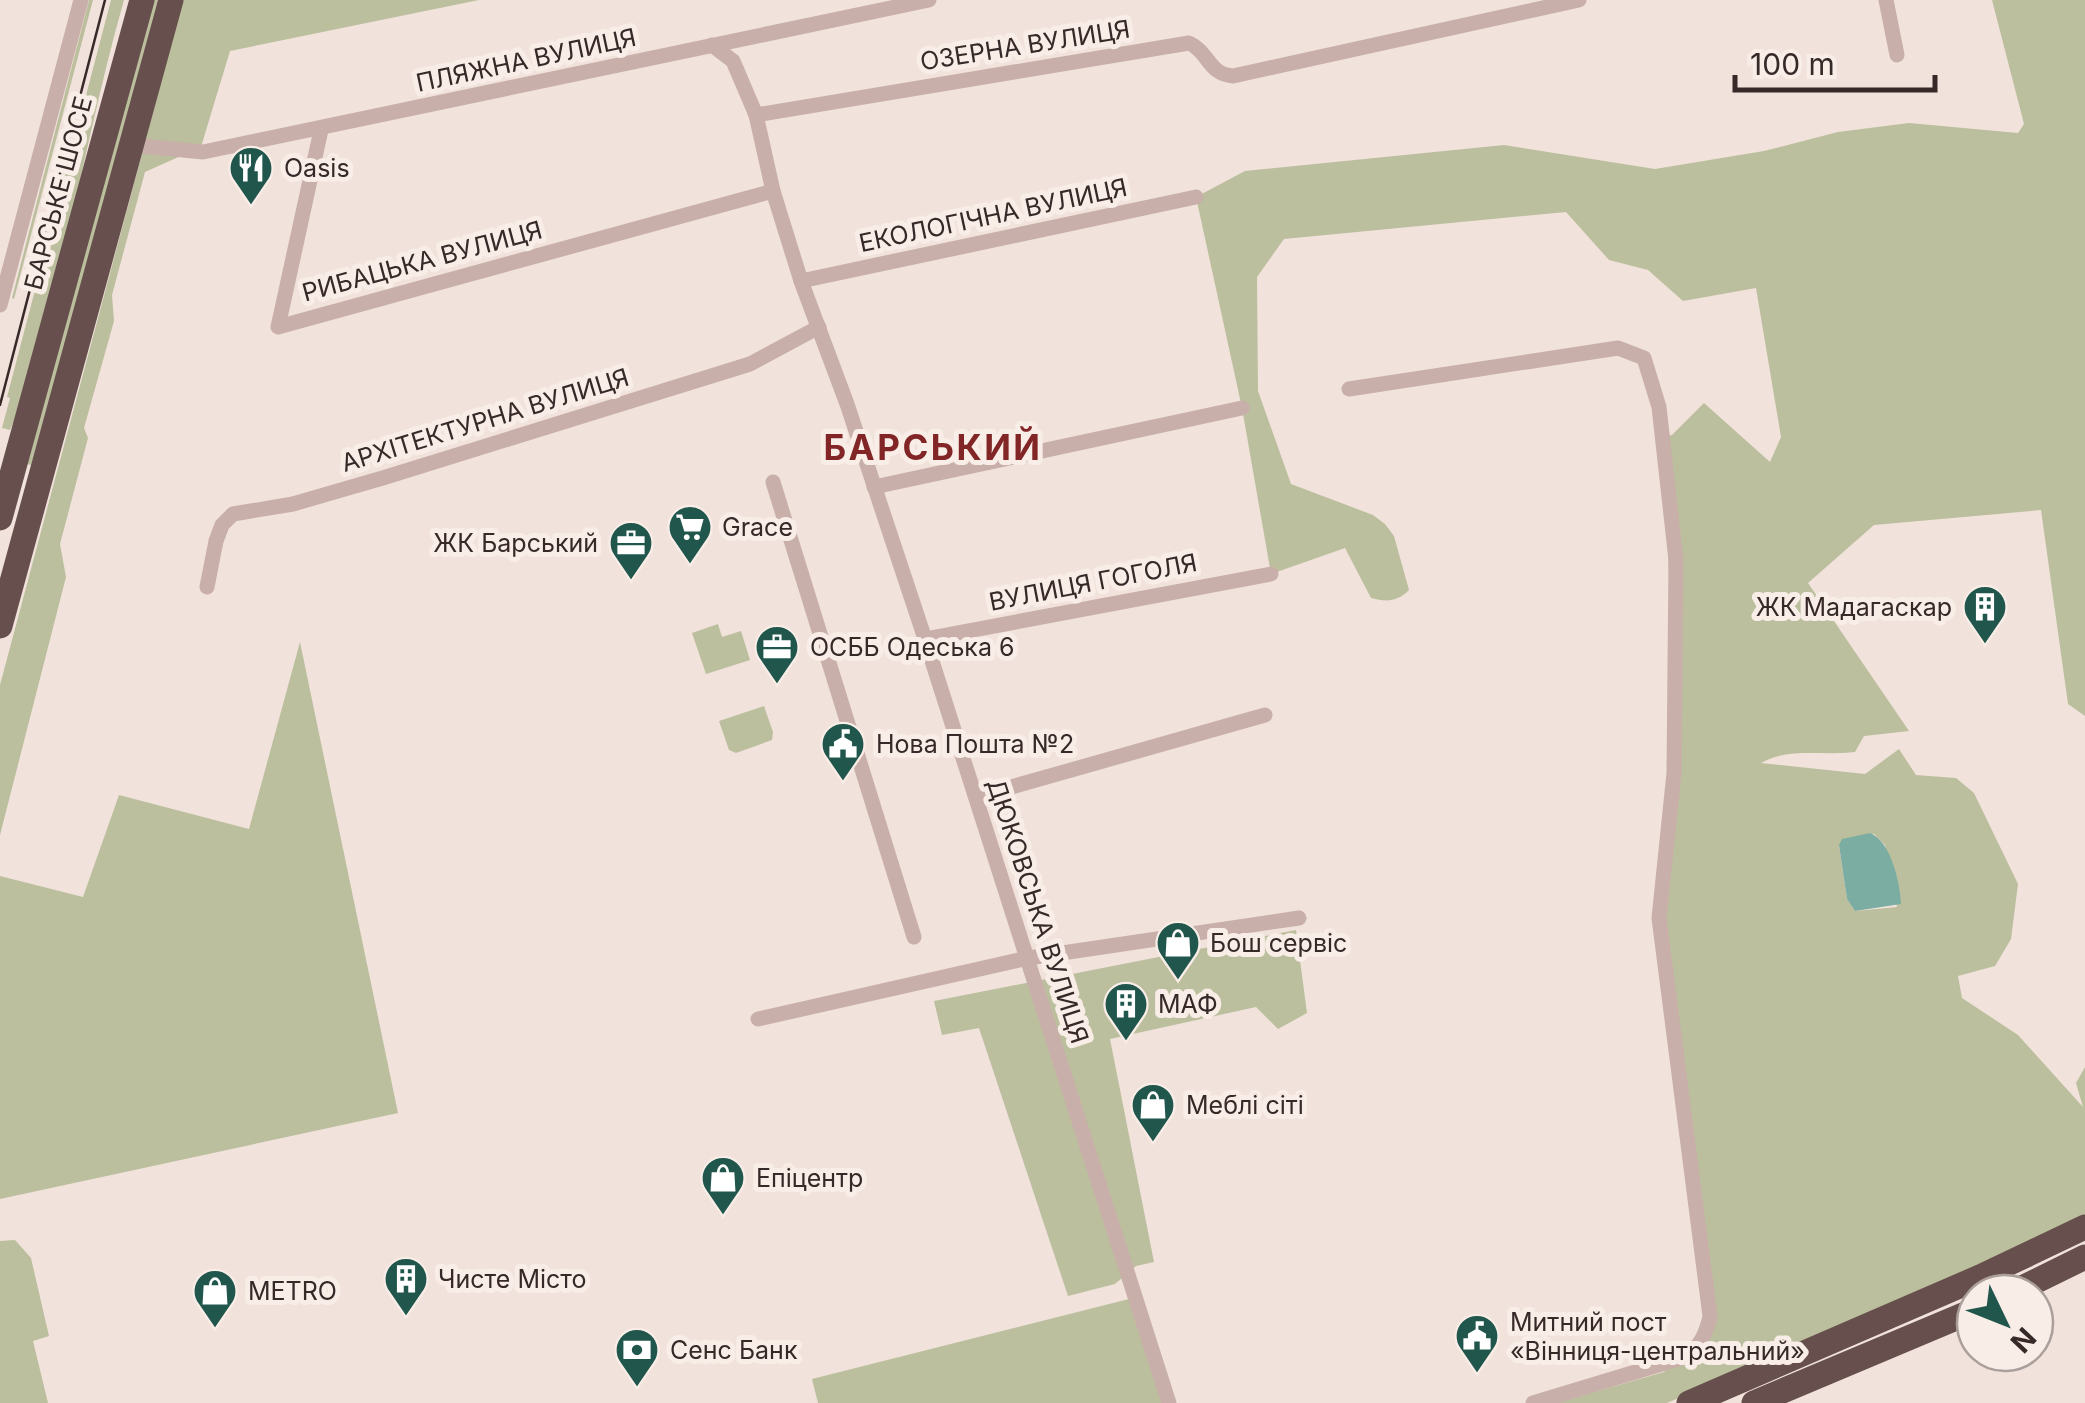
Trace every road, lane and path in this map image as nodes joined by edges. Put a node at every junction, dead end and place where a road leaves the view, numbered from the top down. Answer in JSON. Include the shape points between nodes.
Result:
{"nodes":[{"id":1,"x":81,"y":0,"type":"edge"},
{"id":2,"x":142,"y":0,"type":"edge"},
{"id":3,"x":171,"y":0,"type":"edge"},
{"id":4,"x":930,"y":0,"type":"edge"},
{"id":5,"x":1579,"y":0,"type":"edge"},
{"id":6,"x":1886,"y":0,"type":"edge"},
{"id":7,"x":712,"y":45,"type":"junction"},
{"id":8,"x":1897,"y":56,"type":"dead end"},
{"id":9,"x":756,"y":116,"type":"junction"},
{"id":10,"x":321,"y":130,"type":"junction"},
{"id":11,"x":132,"y":146,"type":"junction"},
{"id":12,"x":773,"y":191,"type":"junction"},
{"id":13,"x":1196,"y":197,"type":"dead end"},
{"id":14,"x":801,"y":281,"type":"junction"},
{"id":15,"x":0,"y":305,"type":"edge"},
{"id":16,"x":819,"y":327,"type":"junction"},
{"id":17,"x":1349,"y":389,"type":"dead end"},
{"id":18,"x":1242,"y":408,"type":"dead end"},
{"id":19,"x":10,"y":482,"type":"junction"},
{"id":20,"x":773,"y":482,"type":"dead end"},
{"id":21,"x":874,"y":487,"type":"junction"},
{"id":22,"x":38,"y":489,"type":"junction"},
{"id":23,"x":0,"y":518,"type":"edge"},
{"id":24,"x":1271,"y":574,"type":"dead end"},
{"id":25,"x":207,"y":587,"type":"dead end"},
{"id":26,"x":0,"y":626,"type":"edge"},
{"id":27,"x":925,"y":639,"type":"junction"},
{"id":28,"x":1266,"y":715,"type":"dead end"},
{"id":29,"x":976,"y":797,"type":"junction"},
{"id":30,"x":1299,"y":918,"type":"dead end"},
{"id":31,"x":914,"y":937,"type":"dead end"},
{"id":32,"x":1028,"y":958,"type":"junction"},
{"id":33,"x":758,"y":1019,"type":"dead end"},
{"id":34,"x":2085,"y":1227,"type":"edge"},
{"id":35,"x":2085,"y":1257,"type":"edge"},
{"id":36,"x":2053,"y":1273,"type":"edge"},
{"id":37,"x":1955,"y":1318,"type":"edge"},
{"id":38,"x":1169,"y":1403,"type":"edge"},
{"id":39,"x":1533,"y":1403,"type":"edge"},
{"id":40,"x":1689,"y":1403,"type":"edge"},
{"id":41,"x":1754,"y":1403,"type":"edge"}],
"edges":[{"from":1,"to":15,"type":"street"},
{"from":2,"to":19,"type":"highway","name":"БАРСЬКЕ ШОСЕ"},
{"from":3,"to":11,"type":"highway"},
{"from":4,"to":7,"type":"street","name":"ПЛЯЖНА ВУЛИЦЯ"},
{"from":5,"to":9,"type":"street","name":"ОЗЕРНА ВУЛИЦЯ","via":[[1233,76],[1211,68],[1189,43]]},
{"from":6,"to":8,"type":"street"},
{"from":7,"to":9,"type":"street","name":"ДЮКОВСЬКА ВУЛИЦЯ","via":[[733,61]]},
{"from":7,"to":10,"type":"street","name":"ПЛЯЖНА ВУЛИЦЯ"},
{"from":9,"to":12,"type":"street","name":"ДЮКОВСЬКА ВУЛИЦЯ"},
{"from":10,"to":11,"type":"street","name":"ПЛЯЖНА ВУЛИЦЯ","via":[[202,152]]},
{"from":10,"to":12,"type":"street","name":"РИБАЦЬКА ВУЛИЦЯ","via":[[278,327]]},
{"from":11,"to":22,"type":"highway"},
{"from":12,"to":14,"type":"street","name":"ДЮКОВСЬКА ВУЛИЦЯ"},
{"from":13,"to":14,"type":"street","name":"ЕКОЛОГІЧНА ВУЛИЦЯ"},
{"from":14,"to":16,"type":"street","name":"ДЮКОВСЬКА ВУЛИЦЯ"},
{"from":16,"to":21,"type":"street","name":"ДЮКОВСЬКА ВУЛИЦЯ"},
{"from":16,"to":25,"type":"street","name":"АРХІТЕКТУРНА ВУЛИЦЯ","via":[[750,364],[294,504],[232,514],[216,541]]},
{"from":17,"to":39,"type":"street","via":[[1618,348],[1644,358],[1659,408],[1676,579],[1674,772],[1659,918],[1710,1316],[1706,1334],[1684,1357]]},
{"from":18,"to":21,"type":"street"},
{"from":19,"to":22,"type":"highway"},
{"from":19,"to":23,"type":"highway","name":"БАРСЬКЕ ШОСЕ"},
{"from":20,"to":31,"type":"street"},
{"from":21,"to":27,"type":"street","name":"ДЮКОВСЬКА ВУЛИЦЯ"},
{"from":22,"to":26,"type":"highway"},
{"from":24,"to":27,"type":"street","name":"ВУЛИЦЯ ГОГОЛЯ"},
{"from":27,"to":29,"type":"street","name":"ДЮКОВСЬКА ВУЛИЦЯ"},
{"from":28,"to":29,"type":"street"},
{"from":29,"to":32,"type":"street","name":"ДЮКОВСЬКА ВУЛИЦЯ"},
{"from":30,"to":32,"type":"street"},
{"from":32,"to":33,"type":"street"},
{"from":32,"to":38,"type":"street","name":"ДЮКОВСЬКА ВУЛИЦЯ"},
{"from":34,"to":40,"type":"highway"},
{"from":35,"to":36,"type":"highway"},
{"from":37,"to":41,"type":"highway"}]}
